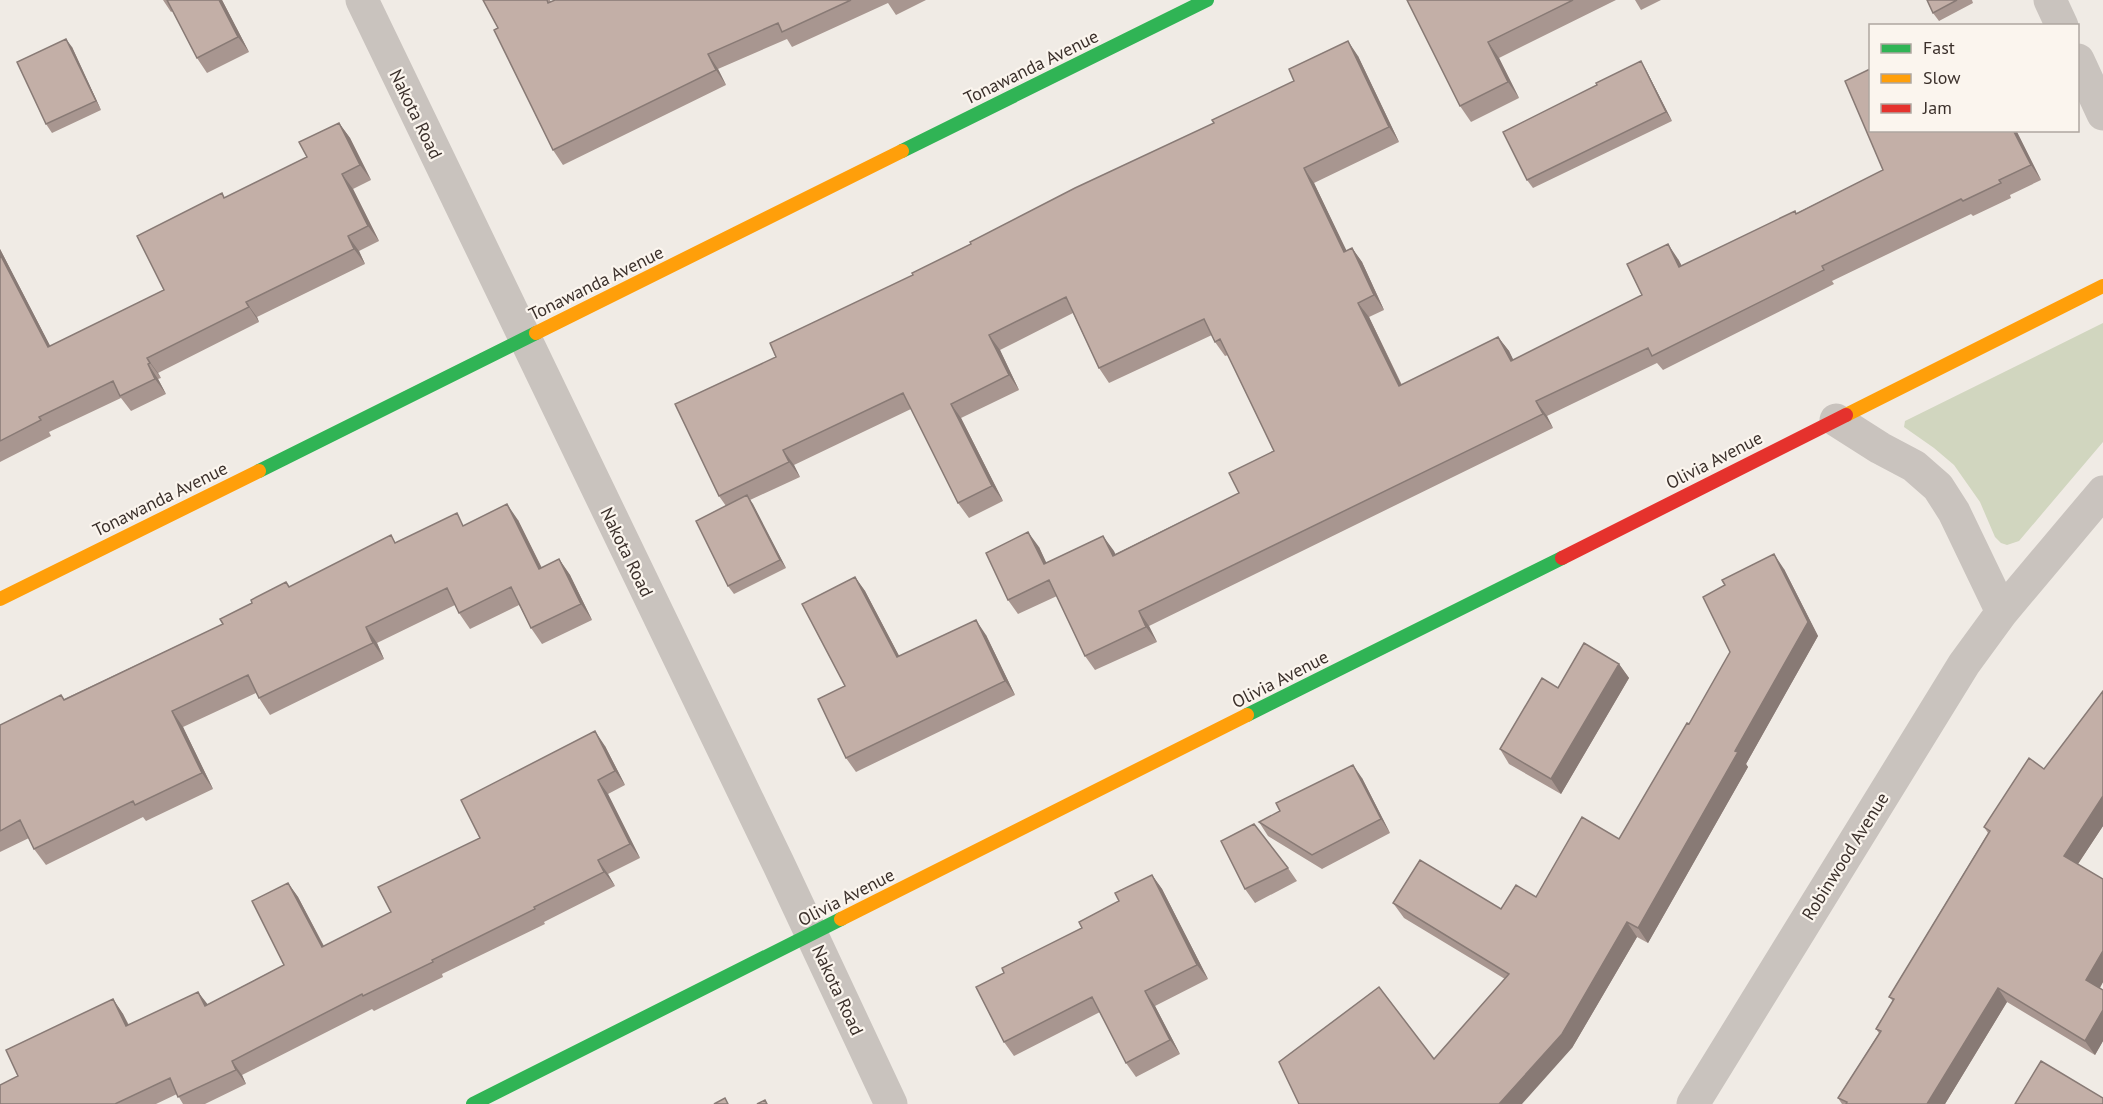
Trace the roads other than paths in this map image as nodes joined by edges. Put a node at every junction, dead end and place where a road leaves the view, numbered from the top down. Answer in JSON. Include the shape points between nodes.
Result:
{"nodes":[{"id":1,"x":362,"y":0,"type":"edge"},
{"id":2,"x":1207,"y":0,"type":"edge"},
{"id":3,"x":2050,"y":0,"type":"edge"},
{"id":4,"x":2060,"y":24,"type":"edge"},
{"id":5,"x":2079,"y":62,"type":"edge"},
{"id":6,"x":2103,"y":114,"type":"edge"},
{"id":7,"x":2103,"y":286,"type":"edge"},
{"id":8,"x":524,"y":339,"type":"junction"},
{"id":9,"x":1836,"y":420,"type":"junction"},
{"id":10,"x":2103,"y":492,"type":"edge"},
{"id":11,"x":0,"y":599,"type":"edge"},
{"id":12,"x":2002,"y":612,"type":"junction"},
{"id":13,"x":812,"y":934,"type":"junction"},
{"id":14,"x":473,"y":1104,"type":"edge"},
{"id":15,"x":891,"y":1104,"type":"edge"},
{"id":16,"x":1693,"y":1104,"type":"edge"}],
"edges":[{"from":1,"to":8,"type":"street","name":"Nakota Road"},
{"from":2,"to":8,"type":"street","name":"Tonawanda Avenue"},
{"from":3,"to":4,"type":"street"},
{"from":5,"to":6,"type":"street"},
{"from":7,"to":9,"type":"street","name":"Olivia Avenue"},
{"from":8,"to":11,"type":"street","name":"Tonawanda Avenue"},
{"from":8,"to":13,"type":"street","name":"Nakota Road"},
{"from":9,"to":12,"type":"street","via":[[1914,466],[1938,487]]},
{"from":9,"to":13,"type":"street","name":"Olivia Avenue"},
{"from":10,"to":12,"type":"street","name":"Robinwood Avenue"},
{"from":12,"to":16,"type":"street","name":"Robinwood Avenue","via":[[1964,664]]},
{"from":13,"to":14,"type":"street","name":"Olivia Avenue"},
{"from":13,"to":15,"type":"street","name":"Nakota Road"}]}
